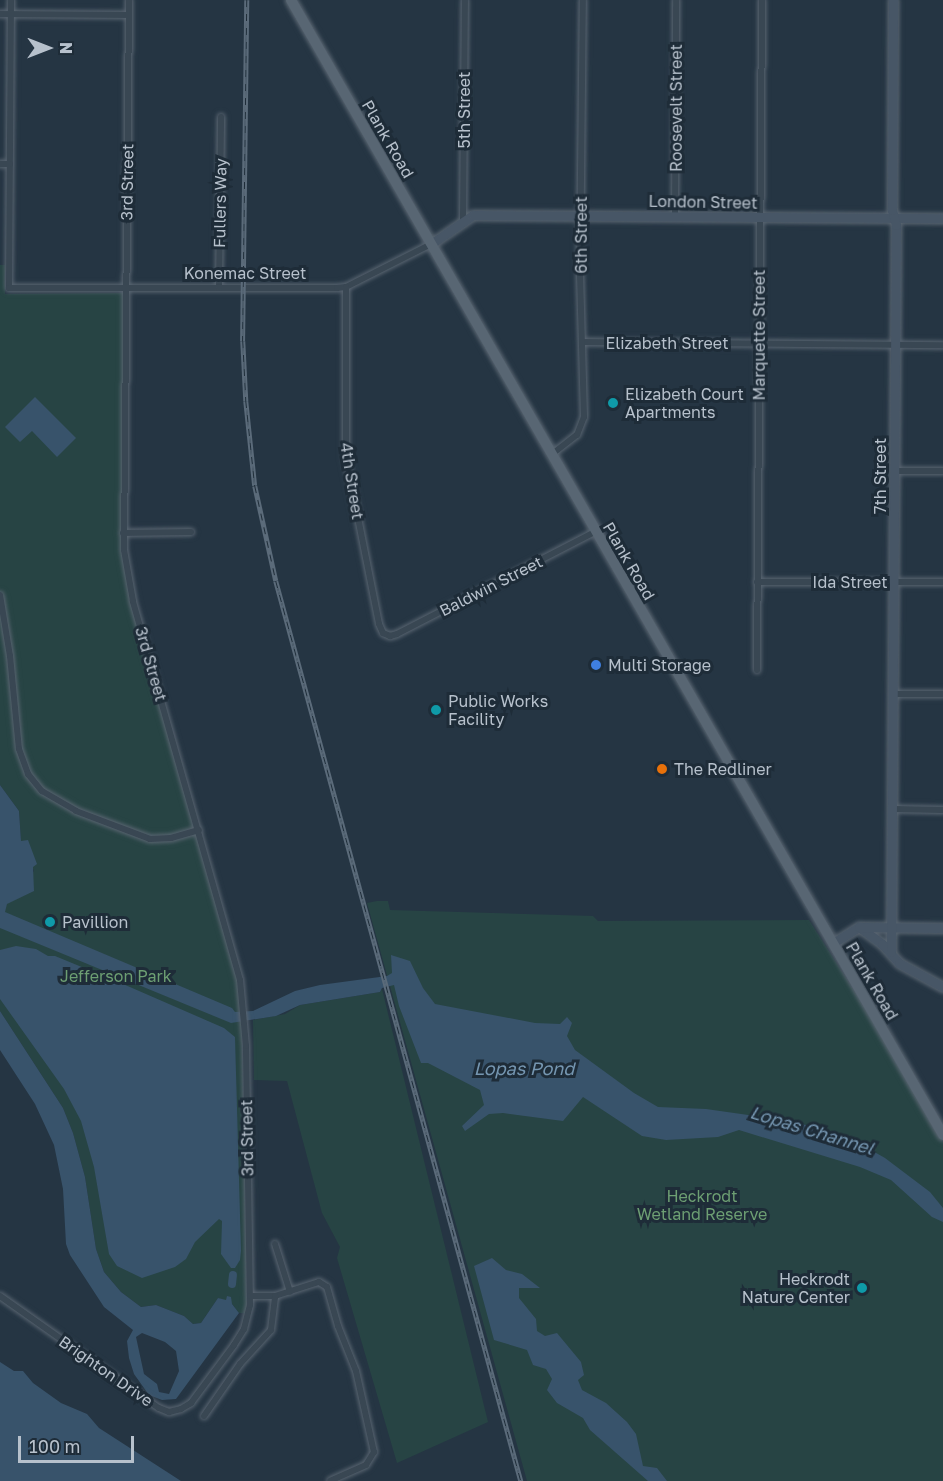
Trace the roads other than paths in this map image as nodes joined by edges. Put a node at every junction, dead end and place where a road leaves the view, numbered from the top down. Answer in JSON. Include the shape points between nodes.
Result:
{"nodes":[{"id":1,"x":11,"y":0,"type":"edge"},
{"id":2,"x":129,"y":0,"type":"edge"},
{"id":3,"x":291,"y":0,"type":"edge"},
{"id":4,"x":465,"y":0,"type":"edge"},
{"id":5,"x":583,"y":0,"type":"edge"},
{"id":6,"x":676,"y":0,"type":"edge"},
{"id":7,"x":762,"y":0,"type":"edge"},
{"id":8,"x":893,"y":0,"type":"edge"},
{"id":9,"x":0,"y":14,"type":"edge"},
{"id":10,"x":11,"y":14,"type":"junction"},
{"id":11,"x":129,"y":15,"type":"junction"},
{"id":12,"x":221,"y":117,"type":"dead end"},
{"id":13,"x":0,"y":164,"type":"edge"},
{"id":14,"x":10,"y":164,"type":"junction"},
{"id":15,"x":581,"y":216,"type":"junction"},
{"id":16,"x":675,"y":216,"type":"junction"},
{"id":17,"x":760,"y":217,"type":"junction"},
{"id":18,"x":894,"y":218,"type":"junction"},
{"id":19,"x":943,"y":218,"type":"edge"},
{"id":20,"x":463,"y":220,"type":"junction"},
{"id":21,"x":431,"y":244,"type":"junction"},
{"id":22,"x":346,"y":287,"type":"junction"},
{"id":23,"x":126,"y":288,"type":"junction"},
{"id":24,"x":219,"y":288,"type":"junction"},
{"id":25,"x":583,"y":342,"type":"junction"},
{"id":26,"x":758,"y":343,"type":"junction"},
{"id":27,"x":895,"y":345,"type":"junction"},
{"id":28,"x":943,"y":345,"type":"edge"},
{"id":29,"x":551,"y":455,"type":"junction"},
{"id":30,"x":895,"y":471,"type":"junction"},
{"id":31,"x":943,"y":471,"type":"edge"},
{"id":32,"x":123,"y":532,"type":"junction"},
{"id":33,"x":190,"y":532,"type":"dead end"},
{"id":34,"x":595,"y":532,"type":"junction"},
{"id":35,"x":757,"y":582,"type":"junction"},
{"id":36,"x":894,"y":582,"type":"junction"},
{"id":37,"x":943,"y":582,"type":"edge"},
{"id":38,"x":0,"y":595,"type":"edge"},
{"id":39,"x":386,"y":635,"type":"joint"},
{"id":40,"x":757,"y":670,"type":"dead end"},
{"id":41,"x":893,"y":694,"type":"junction"},
{"id":42,"x":943,"y":694,"type":"edge"},
{"id":43,"x":892,"y":809,"type":"junction"},
{"id":44,"x":943,"y":810,"type":"edge"},
{"id":45,"x":199,"y":830,"type":"junction"},
{"id":46,"x":859,"y":927,"type":"junction"},
{"id":47,"x":891,"y":927,"type":"junction"},
{"id":48,"x":943,"y":927,"type":"edge"},
{"id":49,"x":833,"y":943,"type":"junction"},
{"id":50,"x":891,"y":952,"type":"junction"},
{"id":51,"x":943,"y":987,"type":"edge"},
{"id":52,"x":943,"y":1135,"type":"edge"},
{"id":53,"x":275,"y":1244,"type":"dead end"},
{"id":54,"x":290,"y":1292,"type":"junction"},
{"id":55,"x":0,"y":1296,"type":"edge"},
{"id":56,"x":250,"y":1296,"type":"junction"},
{"id":57,"x":274,"y":1296,"type":"junction"},
{"id":58,"x":247,"y":1319,"type":"joint"},
{"id":59,"x":204,"y":1416,"type":"dead end"},
{"id":60,"x":330,"y":1481,"type":"edge"}],
"edges":[{"from":1,"to":10,"type":"street"},
{"from":2,"to":11,"type":"street","name":"3rd Street"},
{"from":3,"to":21,"type":"main road","name":"Plank Road"},
{"from":4,"to":20,"type":"street","name":"5th Street"},
{"from":5,"to":15,"type":"street","name":"6th Street"},
{"from":6,"to":16,"type":"street","name":"Roosevelt Street"},
{"from":7,"to":17,"type":"street","name":"Marquette Street"},
{"from":8,"to":18,"type":"street","name":"7th Street"},
{"from":9,"to":10,"type":"street"},
{"from":10,"to":11,"type":"street"},
{"from":10,"to":14,"type":"street"},
{"from":11,"to":23,"type":"street","name":"3rd Street"},
{"from":12,"to":24,"type":"street","name":"Fullers Way"},
{"from":13,"to":14,"type":"street"},
{"from":14,"to":23,"type":"street","name":"Konemac Street","via":[[9,288]]},
{"from":15,"to":16,"type":"street","name":"London Street"},
{"from":15,"to":20,"type":"street","name":"London Street","via":[[481,215]]},
{"from":15,"to":25,"type":"street","name":"6th Street"},
{"from":16,"to":17,"type":"street","name":"London Street"},
{"from":17,"to":18,"type":"street","name":"London Street"},
{"from":17,"to":26,"type":"street","name":"Marquette Street"},
{"from":18,"to":19,"type":"street","name":"London Street"},
{"from":18,"to":27,"type":"street","name":"7th Street"},
{"from":20,"to":21,"type":"street","name":"Konemac Street"},
{"from":21,"to":22,"type":"street","name":"Konemac Street"},
{"from":21,"to":29,"type":"main road","name":"Plank Road"},
{"from":22,"to":24,"type":"street","name":"Konemac Street"},
{"from":22,"to":39,"type":"street","name":"4th Street","via":[[346,457],[379,624]]},
{"from":23,"to":24,"type":"street","name":"Konemac Street"},
{"from":23,"to":32,"type":"street","name":"3rd Street"},
{"from":25,"to":26,"type":"street","name":"Elizabeth Street"},
{"from":25,"to":29,"type":"street","name":"6th Street","via":[[583,424],[571,441]]},
{"from":26,"to":27,"type":"street","name":"Elizabeth Street"},
{"from":26,"to":35,"type":"street","name":"Marquette Street"},
{"from":27,"to":28,"type":"street","name":"Elizabeth Street"},
{"from":27,"to":30,"type":"street","name":"7th Street"},
{"from":29,"to":34,"type":"main road","name":"Plank Road"},
{"from":30,"to":31,"type":"street"},
{"from":30,"to":36,"type":"street","name":"7th Street"},
{"from":32,"to":33,"type":"street"},
{"from":32,"to":45,"type":"street","name":"3rd Street","via":[[133,601]]},
{"from":34,"to":39,"type":"street","name":"Baldwin Street","via":[[397,634]]},
{"from":34,"to":49,"type":"main road","name":"Plank Road"},
{"from":35,"to":36,"type":"street","name":"Ida Street"},
{"from":35,"to":40,"type":"street","name":"Marquette Street"},
{"from":36,"to":37,"type":"street","name":"Ida Street"},
{"from":36,"to":41,"type":"street","name":"7th Street"},
{"from":38,"to":45,"type":"street","via":[[19,749],[28,774],[42,791],[76,811],[150,839]]},
{"from":41,"to":42,"type":"street"},
{"from":41,"to":43,"type":"street","name":"7th Street"},
{"from":43,"to":44,"type":"street"},
{"from":43,"to":47,"type":"street","name":"7th Street"},
{"from":45,"to":56,"type":"street","name":"3rd Street","via":[[235,952],[244,1011]]},
{"from":46,"to":47,"type":"street"},
{"from":46,"to":49,"type":"street"},
{"from":46,"to":50,"type":"street"},
{"from":47,"to":48,"type":"street"},
{"from":47,"to":50,"type":"street","name":"7th Street"},
{"from":49,"to":52,"type":"main road","name":"Plank Road"},
{"from":50,"to":51,"type":"street","via":[[899,963]]},
{"from":53,"to":54,"type":"street"},
{"from":54,"to":57,"type":"street"},
{"from":54,"to":60,"type":"street","via":[[319,1282],[326,1284],[364,1399],[374,1452],[366,1465]]},
{"from":55,"to":58,"type":"street","name":"Brighton Drive","via":[[169,1412],[191,1403],[234,1345]]},
{"from":56,"to":57,"type":"street"},
{"from":56,"to":58,"type":"street","name":"3rd Street"},
{"from":57,"to":59,"type":"street","via":[[271,1330],[240,1364]]}]}
